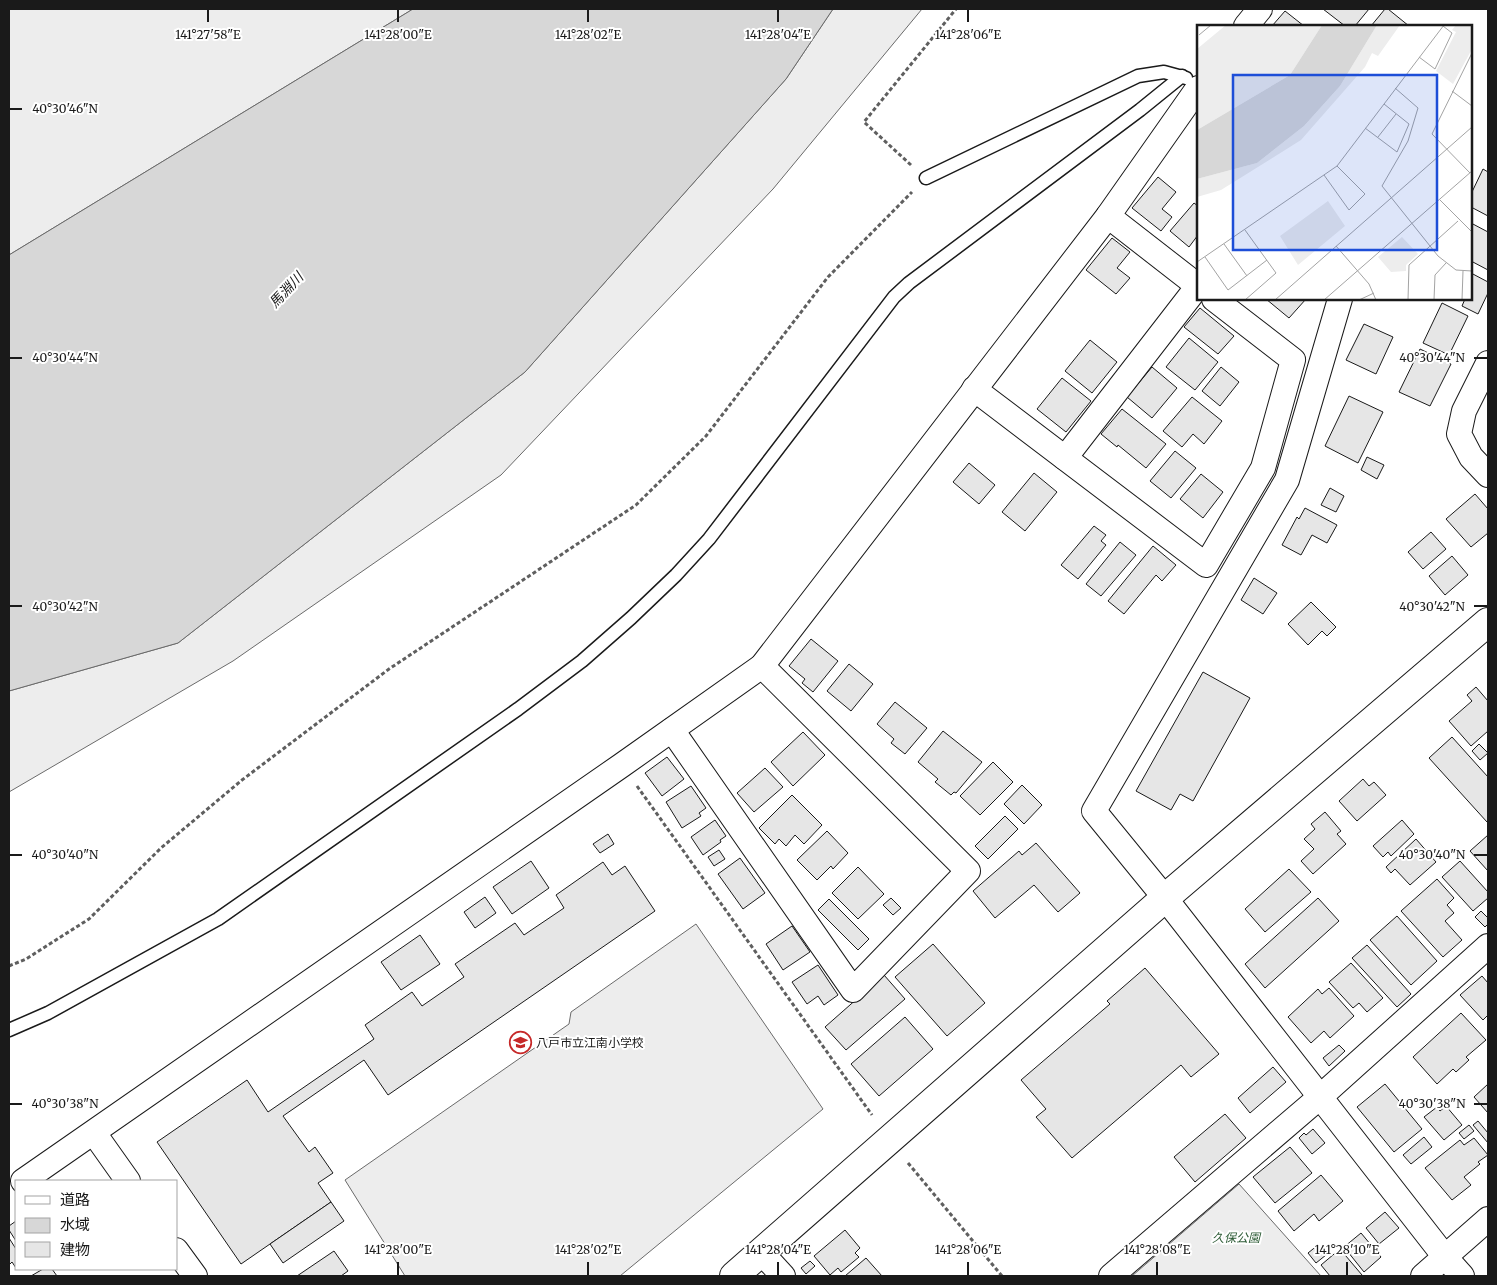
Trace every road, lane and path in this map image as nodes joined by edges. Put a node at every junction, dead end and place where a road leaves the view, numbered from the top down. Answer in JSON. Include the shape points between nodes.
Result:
{"nodes":[{"id":1,"x":956,"y":9,"type":"edge"},
{"id":2,"x":1260,"y":9,"type":"edge"},
{"id":3,"x":1247,"y":25,"type":"edge"},
{"id":4,"x":1194,"y":87,"type":"edge"},
{"id":5,"x":926,"y":178,"type":"junction"},
{"id":6,"x":1108,"y":216,"type":"junction"},
{"id":7,"x":1197,"y":285,"type":"edge"},
{"id":8,"x":1197,"y":287,"type":"edge"},
{"id":9,"x":1215,"y":300,"type":"edge"},
{"id":10,"x":1340,"y":300,"type":"edge"},
{"id":11,"x":1488,"y":363,"type":"edge"},
{"id":12,"x":974,"y":389,"type":"junction"},
{"id":13,"x":1065,"y":458,"type":"junction"},
{"id":14,"x":1488,"y":475,"type":"edge"},
{"id":15,"x":1488,"y":622,"type":"edge"},
{"id":16,"x":762,"y":666,"type":"junction"},
{"id":17,"x":672,"y":730,"type":"junction"},
{"id":18,"x":622,"y":765,"type":"junction"},
{"id":19,"x":1165,"y":898,"type":"junction"},
{"id":20,"x":1488,"y":946,"type":"edge"},
{"id":21,"x":9,"y":966,"type":"edge"},
{"id":22,"x":9,"y":1030,"type":"edge"},
{"id":23,"x":1320,"y":1097,"type":"junction"},
{"id":24,"x":872,"y":1115,"type":"dead end"},
{"id":25,"x":94,"y":1133,"type":"junction"},
{"id":26,"x":908,"y":1163,"type":"dead end"},
{"id":27,"x":24,"y":1180,"type":"edge"},
{"id":28,"x":127,"y":1180,"type":"edge"},
{"id":29,"x":1488,"y":1219,"type":"edge"},
{"id":30,"x":761,"y":1252,"type":"junction"},
{"id":31,"x":178,"y":1253,"type":"edge"},
{"id":32,"x":1445,"y":1257,"type":"junction"},
{"id":33,"x":195,"y":1276,"type":"edge"},
{"id":34,"x":734,"y":1276,"type":"edge"},
{"id":35,"x":783,"y":1276,"type":"edge"},
{"id":36,"x":1002,"y":1276,"type":"edge"},
{"id":37,"x":1111,"y":1276,"type":"edge"},
{"id":38,"x":1423,"y":1276,"type":"edge"},
{"id":39,"x":1462,"y":1276,"type":"edge"}],
"edges":[{"from":1,"to":5,"type":"path","via":[[864,122]]},
{"from":2,"to":3,"type":"street"},
{"from":4,"to":5,"type":"lane","via":[[1164,72],[1138,76]]},
{"from":4,"to":6,"type":"street"},
{"from":4,"to":22,"type":"lane","via":[[1140,110],[894,297],[709,539],[656,594],[582,661],[218,919],[48,1013]]},
{"from":5,"to":21,"type":"path","via":[[828,277],[706,436],[636,505],[390,669],[242,780],[161,848],[89,919],[26,959]]},
{"from":6,"to":7,"type":"street"},
{"from":6,"to":12,"type":"street"},
{"from":8,"to":13,"type":"street"},
{"from":9,"to":13,"type":"street","via":[[1294,360],[1263,468],[1206,564]]},
{"from":10,"to":19,"type":"street","via":[[1287,480],[1094,811]]},
{"from":11,"to":14,"type":"street","via":[[1464,411],[1459,434],[1471,457]]},
{"from":12,"to":13,"type":"street"},
{"from":12,"to":16,"type":"street"},
{"from":15,"to":19,"type":"street"},
{"from":16,"to":17,"type":"street"},
{"from":16,"to":17,"type":"street","via":[[968,871],[853,990]]},
{"from":17,"to":18,"type":"street"},
{"from":18,"to":24,"type":"path"},
{"from":18,"to":25,"type":"street"},
{"from":19,"to":23,"type":"street"},
{"from":19,"to":30,"type":"street"},
{"from":20,"to":23,"type":"street"},
{"from":23,"to":32,"type":"street"},
{"from":23,"to":37,"type":"street"},
{"from":25,"to":27,"type":"street"},
{"from":25,"to":28,"type":"street"},
{"from":26,"to":36,"type":"path"},
{"from":29,"to":32,"type":"street"},
{"from":30,"to":34,"type":"street"},
{"from":30,"to":35,"type":"street"},
{"from":31,"to":33,"type":"street"},
{"from":32,"to":38,"type":"street"},
{"from":32,"to":39,"type":"street"}]}
